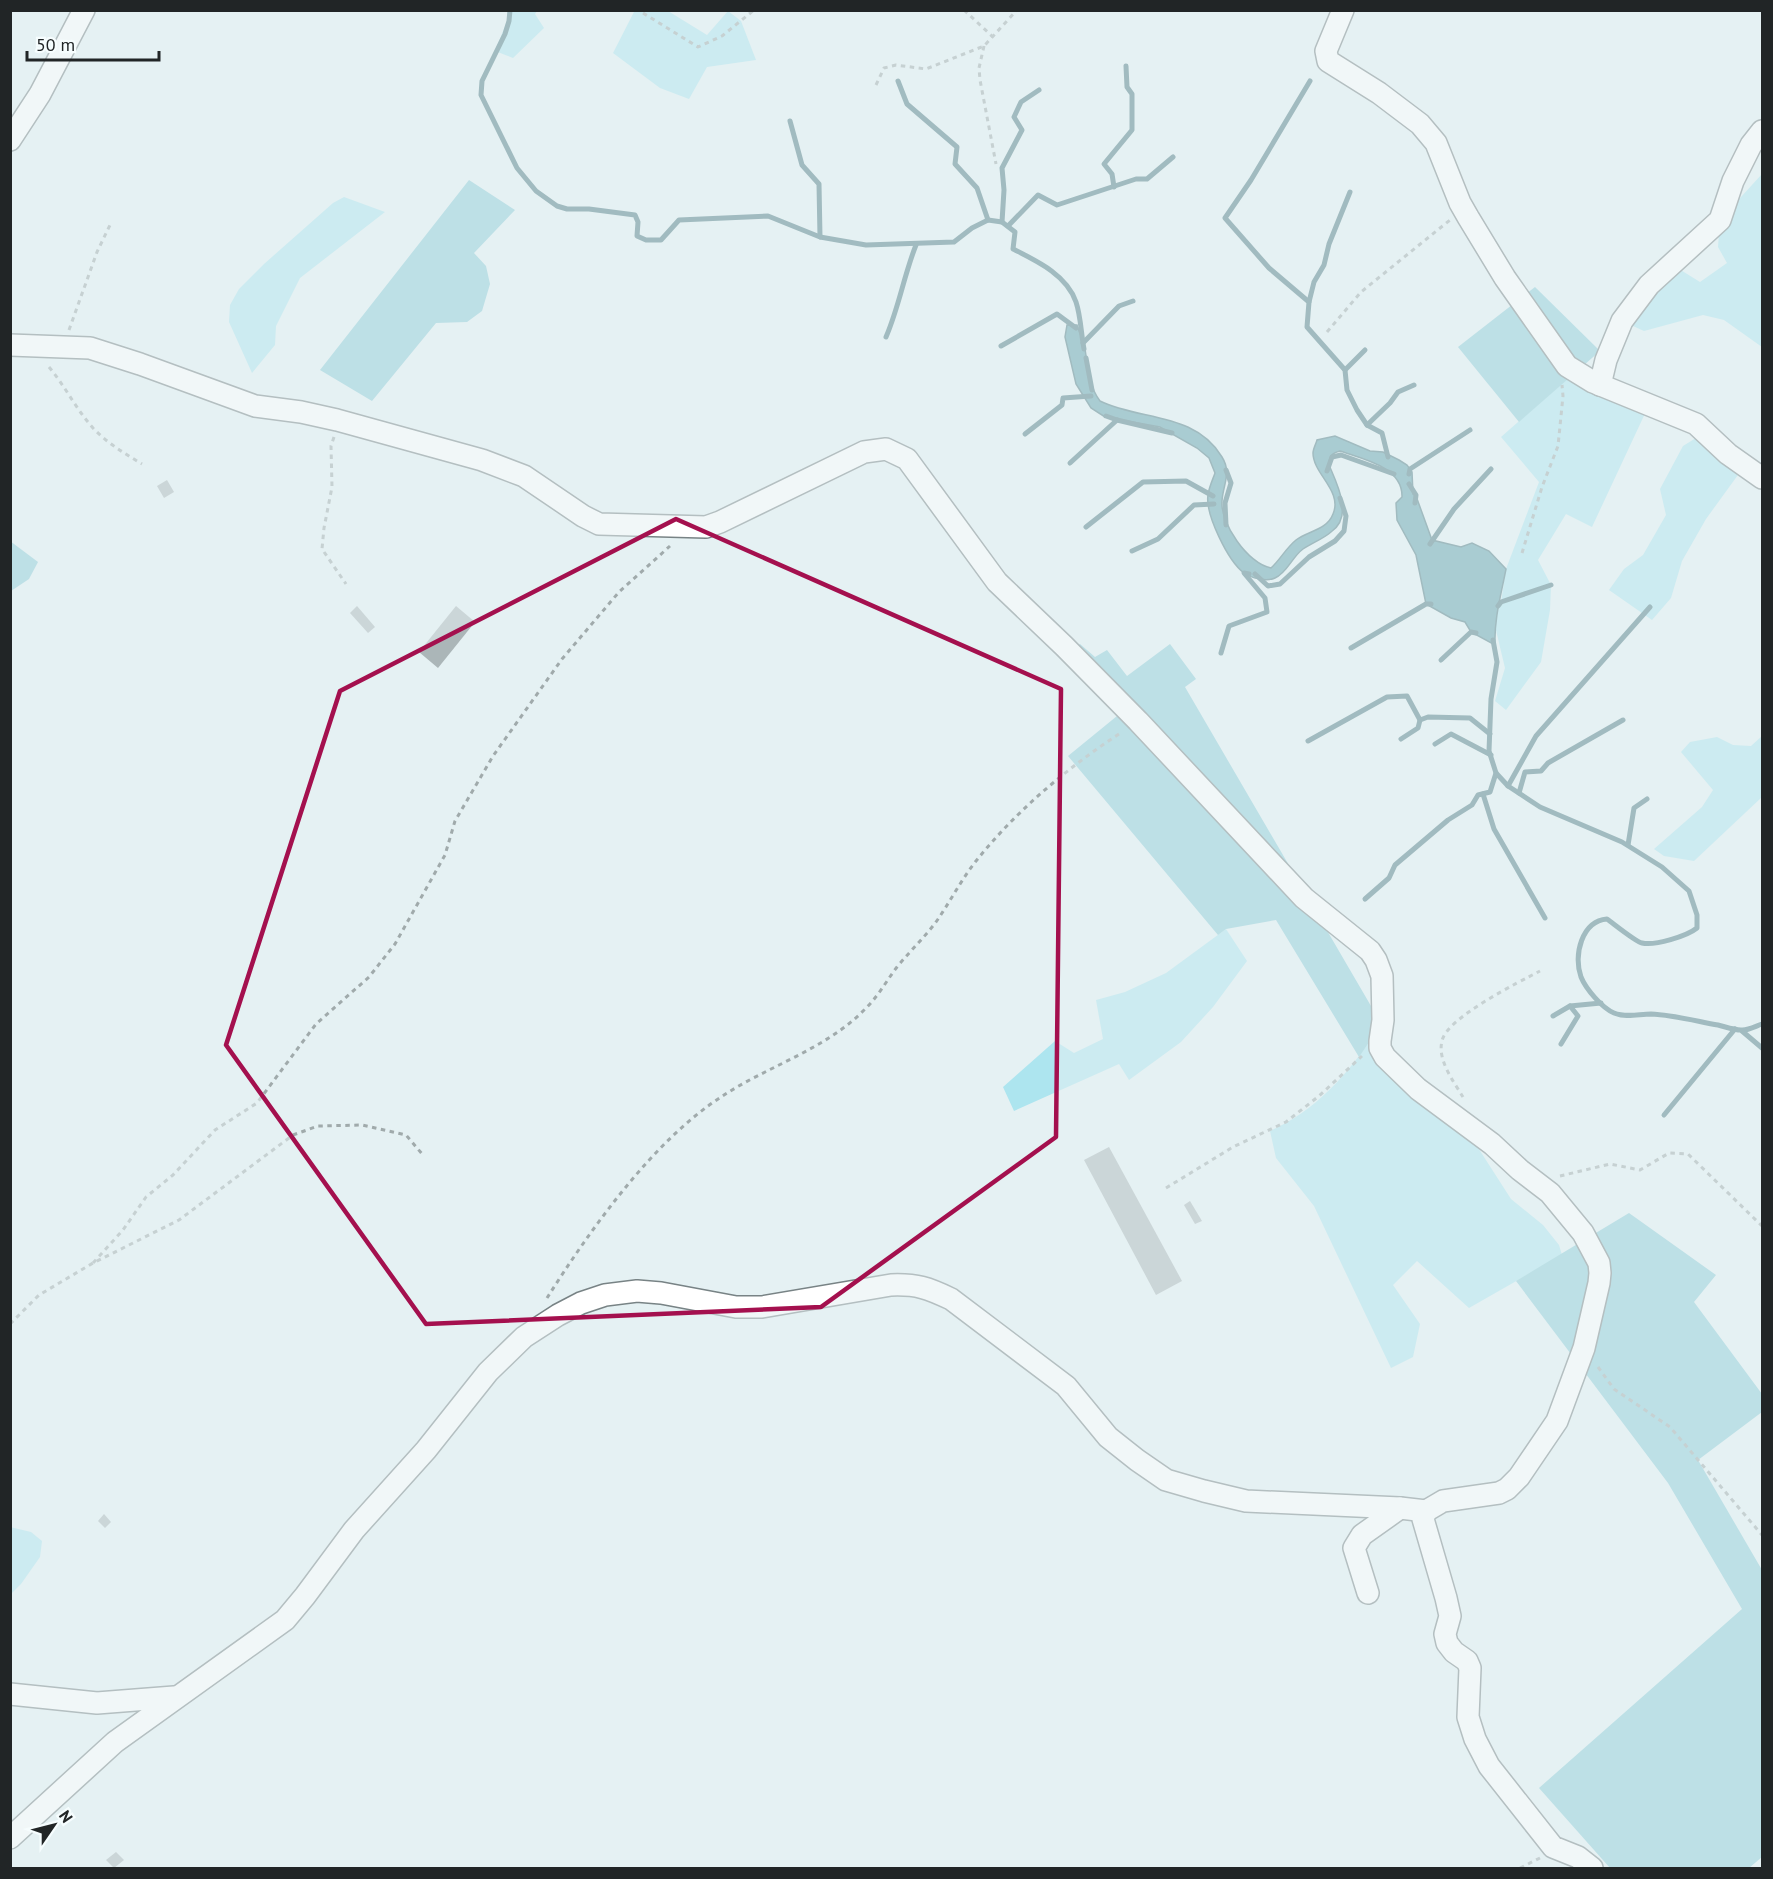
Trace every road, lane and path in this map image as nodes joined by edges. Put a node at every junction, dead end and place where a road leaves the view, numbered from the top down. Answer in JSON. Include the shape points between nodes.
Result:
{"nodes":[{"id":1,"x":84,"y":10,"type":"edge"},
{"id":2,"x":754,"y":10,"type":"edge"},
{"id":3,"x":964,"y":10,"type":"edge"},
{"id":4,"x":1017,"y":10,"type":"edge"},
{"id":5,"x":1343,"y":10,"type":"edge"},
{"id":6,"x":643,"y":13,"type":"dead end"},
{"id":7,"x":993,"y":37,"type":"junction"},
{"id":8,"x":984,"y":46,"type":"junction"},
{"id":9,"x":876,"y":85,"type":"dead end"},
{"id":10,"x":1762,"y":130,"type":"edge"},
{"id":11,"x":10,"y":140,"type":"edge"},
{"id":12,"x":996,"y":164,"type":"dead end"},
{"id":13,"x":1463,"y":210,"type":"junction"},
{"id":14,"x":110,"y":225,"type":"dead end"},
{"id":15,"x":1327,"y":332,"type":"dead end"},
{"id":16,"x":10,"y":345,"type":"edge"},
{"id":17,"x":69,"y":346,"type":"junction"},
{"id":18,"x":1559,"y":356,"type":"junction"},
{"id":19,"x":49,"y":367,"type":"dead end"},
{"id":20,"x":1600,"y":385,"type":"junction"},
{"id":21,"x":337,"y":420,"type":"junction"},
{"id":22,"x":142,"y":464,"type":"dead end"},
{"id":23,"x":1762,"y":478,"type":"edge"},
{"id":24,"x":676,"y":543,"type":"dead end"},
{"id":25,"x":1522,"y":553,"type":"dead end"},
{"id":26,"x":346,"y":584,"type":"dead end"},
{"id":27,"x":1138,"y":721,"type":"junction"},
{"id":28,"x":1540,"y":971,"type":"dead end"},
{"id":29,"x":1380,"y":1041,"type":"junction"},
{"id":30,"x":1465,"y":1102,"type":"dead end"},
{"id":31,"x":423,"y":1155,"type":"dead end"},
{"id":32,"x":1538,"y":1183,"type":"junction"},
{"id":33,"x":1166,"y":1188,"type":"dead end"},
{"id":34,"x":1762,"y":1226,"type":"edge"},
{"id":35,"x":93,"y":1263,"type":"junction"},
{"id":36,"x":542,"y":1306,"type":"dead end"},
{"id":37,"x":10,"y":1324,"type":"edge"},
{"id":38,"x":1584,"y":1348,"type":"junction"},
{"id":39,"x":1400,"y":1508,"type":"junction"},
{"id":40,"x":1426,"y":1511,"type":"junction"},
{"id":41,"x":1762,"y":1535,"type":"edge"},
{"id":42,"x":1368,"y":1593,"type":"dead end"},
{"id":43,"x":10,"y":1694,"type":"edge"},
{"id":44,"x":178,"y":1697,"type":"junction"},
{"id":45,"x":10,"y":1838,"type":"edge"},
{"id":46,"x":1592,"y":1869,"type":"edge"}],
"edges":[{"from":1,"to":11,"type":"street","via":[[40,94]]},
{"from":2,"to":6,"type":"path","via":[[722,36],[698,47]]},
{"from":3,"to":7,"type":"path"},
{"from":4,"to":7,"type":"path"},
{"from":5,"to":13,"type":"street","via":[[1326,51],[1328,61],[1420,124],[1436,143]]},
{"from":7,"to":8,"type":"path"},
{"from":8,"to":9,"type":"path","via":[[926,69],[896,65],[884,68]]},
{"from":8,"to":12,"type":"path","via":[[980,80]]},
{"from":10,"to":20,"type":"street","via":[[1733,181],[1720,220],[1649,285],[1622,321]]},
{"from":13,"to":15,"type":"path","via":[[1361,292]]},
{"from":13,"to":18,"type":"street"},
{"from":14,"to":17,"type":"path","via":[[70,325]]},
{"from":16,"to":17,"type":"street"},
{"from":17,"to":21,"type":"street","via":[[90,348],[140,364],[255,406]]},
{"from":18,"to":20,"type":"street","via":[[1567,366]]},
{"from":18,"to":25,"type":"path","via":[[1563,396],[1558,446]]},
{"from":19,"to":22,"type":"path","via":[[92,426],[113,447]]},
{"from":20,"to":23,"type":"street","via":[[1696,424]]},
{"from":21,"to":26,"type":"path","via":[[322,549]]},
{"from":21,"to":27,"type":"street","via":[[482,460],[524,476],[599,524],[620,526],[706,527],[864,452],[886,449],[907,459],[998,582]]},
{"from":24,"to":35,"type":"path","via":[[619,592],[562,659],[493,756],[455,820],[445,855],[395,944],[369,977],[316,1024],[257,1103],[215,1130],[173,1176],[146,1197]]},
{"from":27,"to":29,"type":"street","via":[[1304,898],[1370,951],[1383,976]]},
{"from":27,"to":36,"type":"path","via":[[1084,756],[995,840],[975,862],[918,946],[850,1022],[802,1053],[722,1095],[688,1119],[606,1213]]},
{"from":28,"to":30,"type":"path","via":[[1483,1002],[1449,1028],[1442,1039],[1446,1066]]},
{"from":29,"to":32,"type":"street","via":[[1385,1057],[1418,1089]]},
{"from":29,"to":33,"type":"path","via":[[1286,1122],[1233,1147]]},
{"from":31,"to":35,"type":"path","via":[[406,1135],[362,1125],[318,1126],[292,1135],[179,1220]]},
{"from":32,"to":34,"type":"path","via":[[1610,1164],[1640,1170],[1669,1153],[1688,1154]]},
{"from":32,"to":38,"type":"street","via":[[1583,1233],[1599,1263],[1599,1283]]},
{"from":35,"to":37,"type":"path","via":[[39,1295]]},
{"from":38,"to":40,"type":"street","via":[[1557,1421],[1513,1484],[1499,1493],[1443,1502]]},
{"from":38,"to":41,"type":"path","via":[[1614,1389],[1670,1427]]},
{"from":39,"to":40,"type":"street"},
{"from":39,"to":42,"type":"street","via":[[1362,1535],[1354,1548]]},
{"from":39,"to":44,"type":"street","via":[[1246,1501],[1166,1480],[1108,1437],[1066,1386],[1050,1373],[951,1299],[912,1284],[762,1307],[736,1307],[637,1291],[605,1295],[558,1315],[505,1354],[354,1530],[285,1620]]},
{"from":40,"to":46,"type":"street","via":[[1424,1525],[1450,1616],[1447,1643],[1470,1668],[1468,1717],[1475,1739],[1489,1766],[1553,1847],[1578,1857]]},
{"from":43,"to":44,"type":"street","via":[[97,1703]]},
{"from":44,"to":45,"type":"street","via":[[115,1742]]}]}
